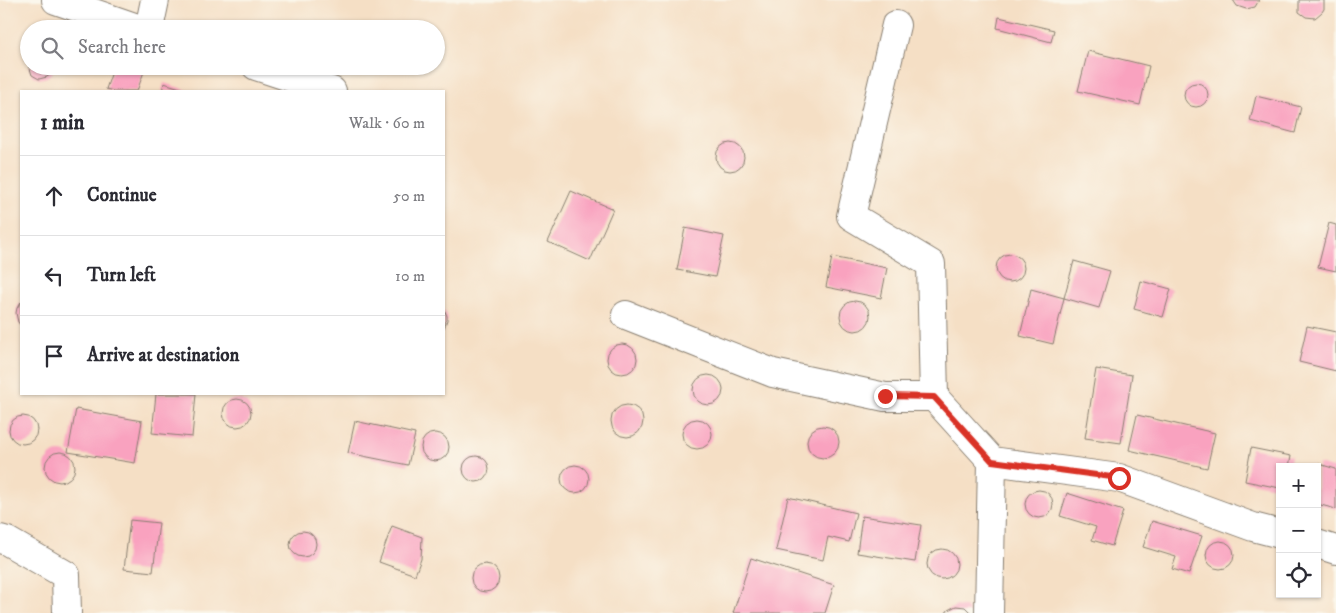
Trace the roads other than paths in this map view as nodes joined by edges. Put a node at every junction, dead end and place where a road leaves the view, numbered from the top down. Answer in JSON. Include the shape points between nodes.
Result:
{"nodes":[{"id":1,"x":56,"y":0,"type":"edge"},
{"id":2,"x":155,"y":0,"type":"edge"},
{"id":3,"x":114,"y":20,"type":"edge"},
{"id":4,"x":151,"y":20,"type":"edge"},
{"id":5,"x":896,"y":25,"type":"dead end"},
{"id":6,"x":283,"y":75,"type":"edge"},
{"id":7,"x":329,"y":90,"type":"edge"},
{"id":8,"x":626,"y":315,"type":"dead end"},
{"id":9,"x":934,"y":397,"type":"junction"},
{"id":10,"x":992,"y":461,"type":"junction"},
{"id":11,"x":1276,"y":533,"type":"edge"},
{"id":12,"x":0,"y":539,"type":"edge"},
{"id":13,"x":1321,"y":545,"type":"edge"},
{"id":14,"x":1336,"y":550,"type":"edge"},
{"id":15,"x":67,"y":613,"type":"edge"},
{"id":16,"x":989,"y":613,"type":"edge"}],
"edges":[{"from":1,"to":3,"type":"street"},
{"from":2,"to":4,"type":"street"},
{"from":5,"to":9,"type":"street","via":[[850,216],[930,264]]},
{"from":6,"to":7,"type":"street"},
{"from":8,"to":9,"type":"street","via":[[773,373],[885,396]]},
{"from":9,"to":10,"type":"street"},
{"from":10,"to":11,"type":"street","via":[[1119,478]]},
{"from":10,"to":16,"type":"street"},
{"from":12,"to":15,"type":"street","via":[[66,575]]},
{"from":13,"to":14,"type":"street"}]}
